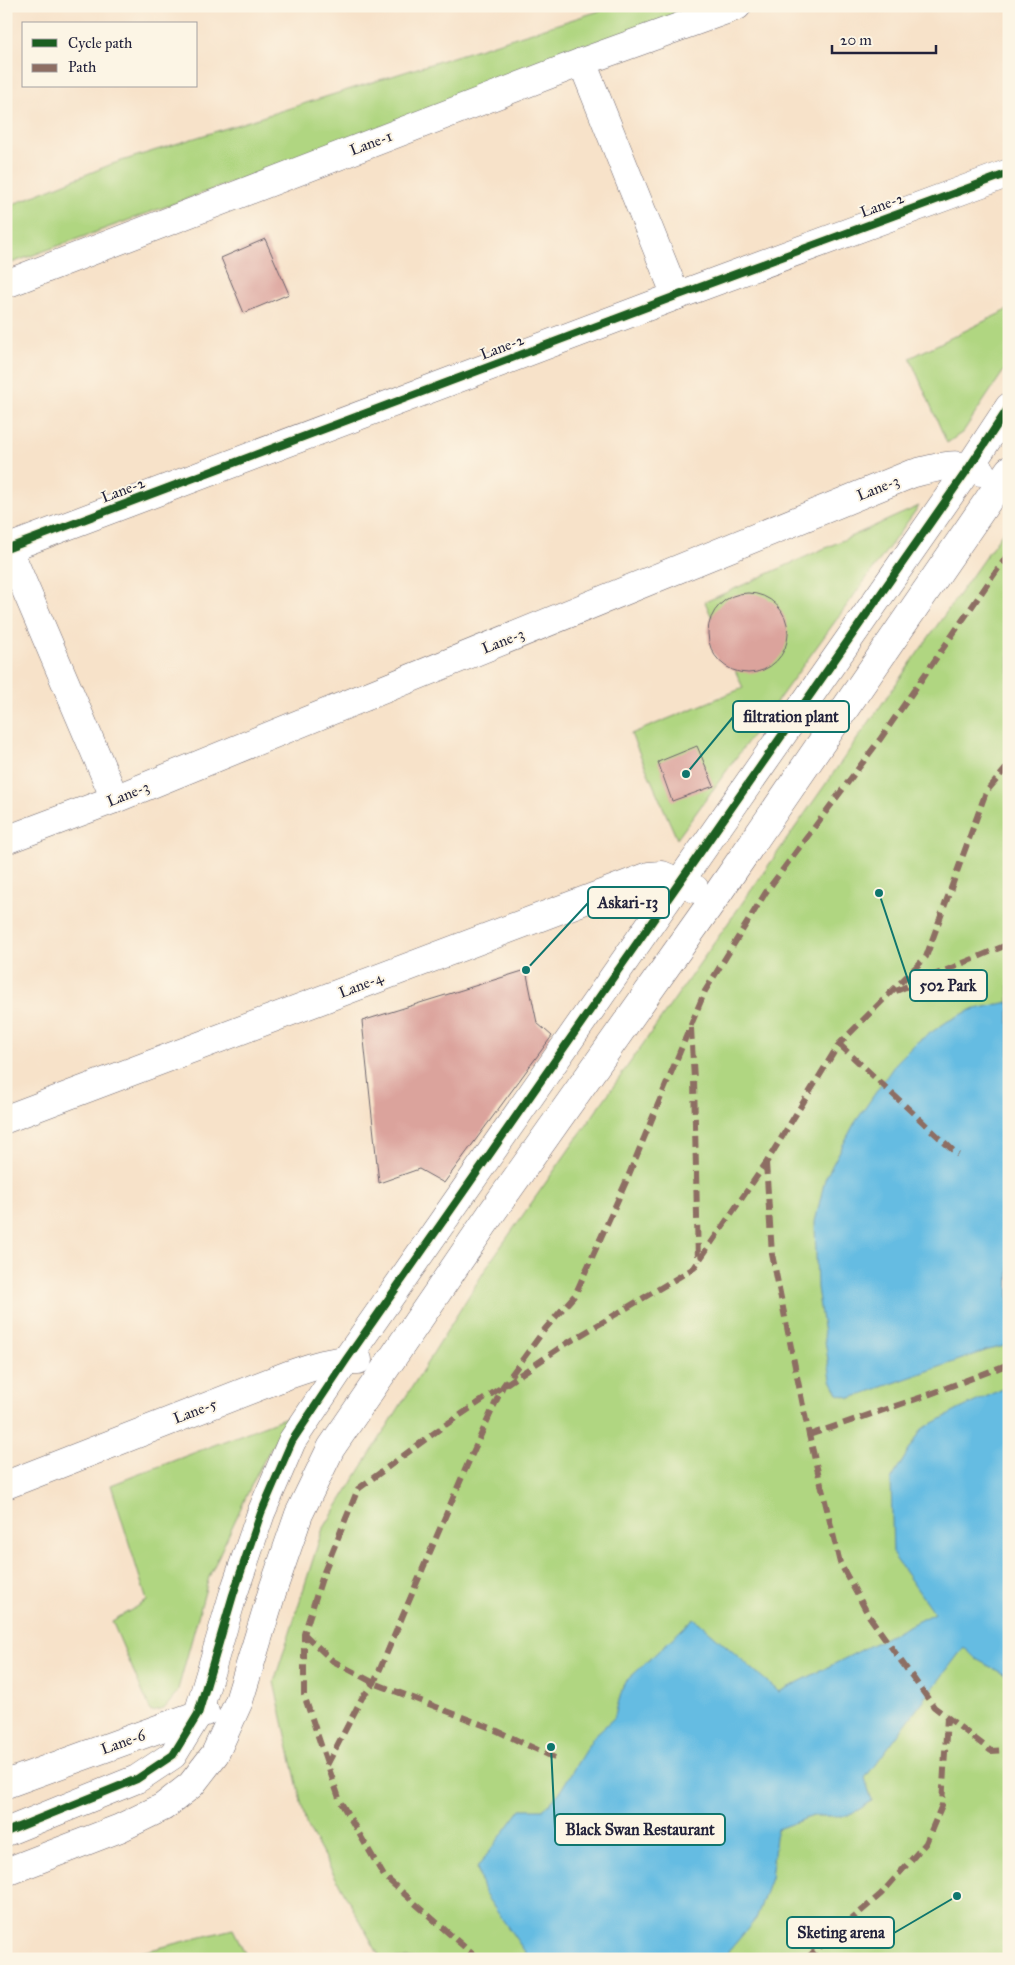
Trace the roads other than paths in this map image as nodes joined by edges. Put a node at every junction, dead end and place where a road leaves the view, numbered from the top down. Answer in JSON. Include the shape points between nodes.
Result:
{"nodes":[{"id":1,"x":737,"y":6,"type":"edge"},
{"id":2,"x":582,"y":62,"type":"junction"},
{"id":3,"x":1009,"y":173,"type":"edge"},
{"id":4,"x":6,"y":284,"type":"edge"},
{"id":5,"x":676,"y":296,"type":"junction"},
{"id":6,"x":1009,"y":407,"type":"edge"},
{"id":7,"x":970,"y":466,"type":"junction"},
{"id":8,"x":1004,"y":476,"type":"edge"},
{"id":9,"x":7,"y":548,"type":"edge"},
{"id":10,"x":115,"y":799,"type":"junction"},
{"id":11,"x":6,"y":840,"type":"edge"},
{"id":12,"x":679,"y":881,"type":"junction"},
{"id":13,"x":714,"y":899,"type":"junction"},
{"id":14,"x":6,"y":1119,"type":"edge"},
{"id":15,"x":346,"y":1360,"type":"junction"},
{"id":16,"x":390,"y":1361,"type":"junction"},
{"id":17,"x":6,"y":1485,"type":"edge"},
{"id":18,"x":239,"y":1701,"type":"junction"},
{"id":19,"x":198,"y":1714,"type":"junction"},
{"id":20,"x":6,"y":1784,"type":"edge"},
{"id":21,"x":6,"y":1832,"type":"edge"},
{"id":22,"x":6,"y":1872,"type":"edge"}],
"edges":[{"from":1,"to":2,"type":"street","name":"Lane-1"},
{"from":2,"to":4,"type":"street","name":"Lane-1"},
{"from":2,"to":5,"type":"street"},
{"from":3,"to":5,"type":"street","name":"Lane-2"},
{"from":5,"to":9,"type":"street","name":"Lane-2"},
{"from":6,"to":7,"type":"street"},
{"from":7,"to":8,"type":"street","name":"Lane-3"},
{"from":7,"to":10,"type":"street","name":"Lane-3","via":[[946,466],[911,474]]},
{"from":7,"to":12,"type":"street"},
{"from":8,"to":13,"type":"street"},
{"from":9,"to":10,"type":"street"},
{"from":10,"to":11,"type":"street","name":"Lane-3"},
{"from":12,"to":13,"type":"street","name":"Lane-4"},
{"from":12,"to":14,"type":"street","name":"Lane-4","via":[[662,875],[649,876]]},
{"from":12,"to":15,"type":"street"},
{"from":13,"to":16,"type":"street"},
{"from":15,"to":16,"type":"street","name":"Lane-5"},
{"from":15,"to":17,"type":"street","name":"Lane-5","via":[[288,1375]]},
{"from":15,"to":19,"type":"street","via":[[292,1441],[261,1513]]},
{"from":16,"to":18,"type":"street","via":[[331,1448],[299,1514]]},
{"from":18,"to":19,"type":"street","name":"Lane-6"},
{"from":18,"to":22,"type":"street","via":[[215,1754],[192,1785],[162,1806],[120,1828]]},
{"from":19,"to":20,"type":"street","name":"Lane-6"},
{"from":19,"to":21,"type":"street","via":[[173,1755],[138,1780]]}]}
